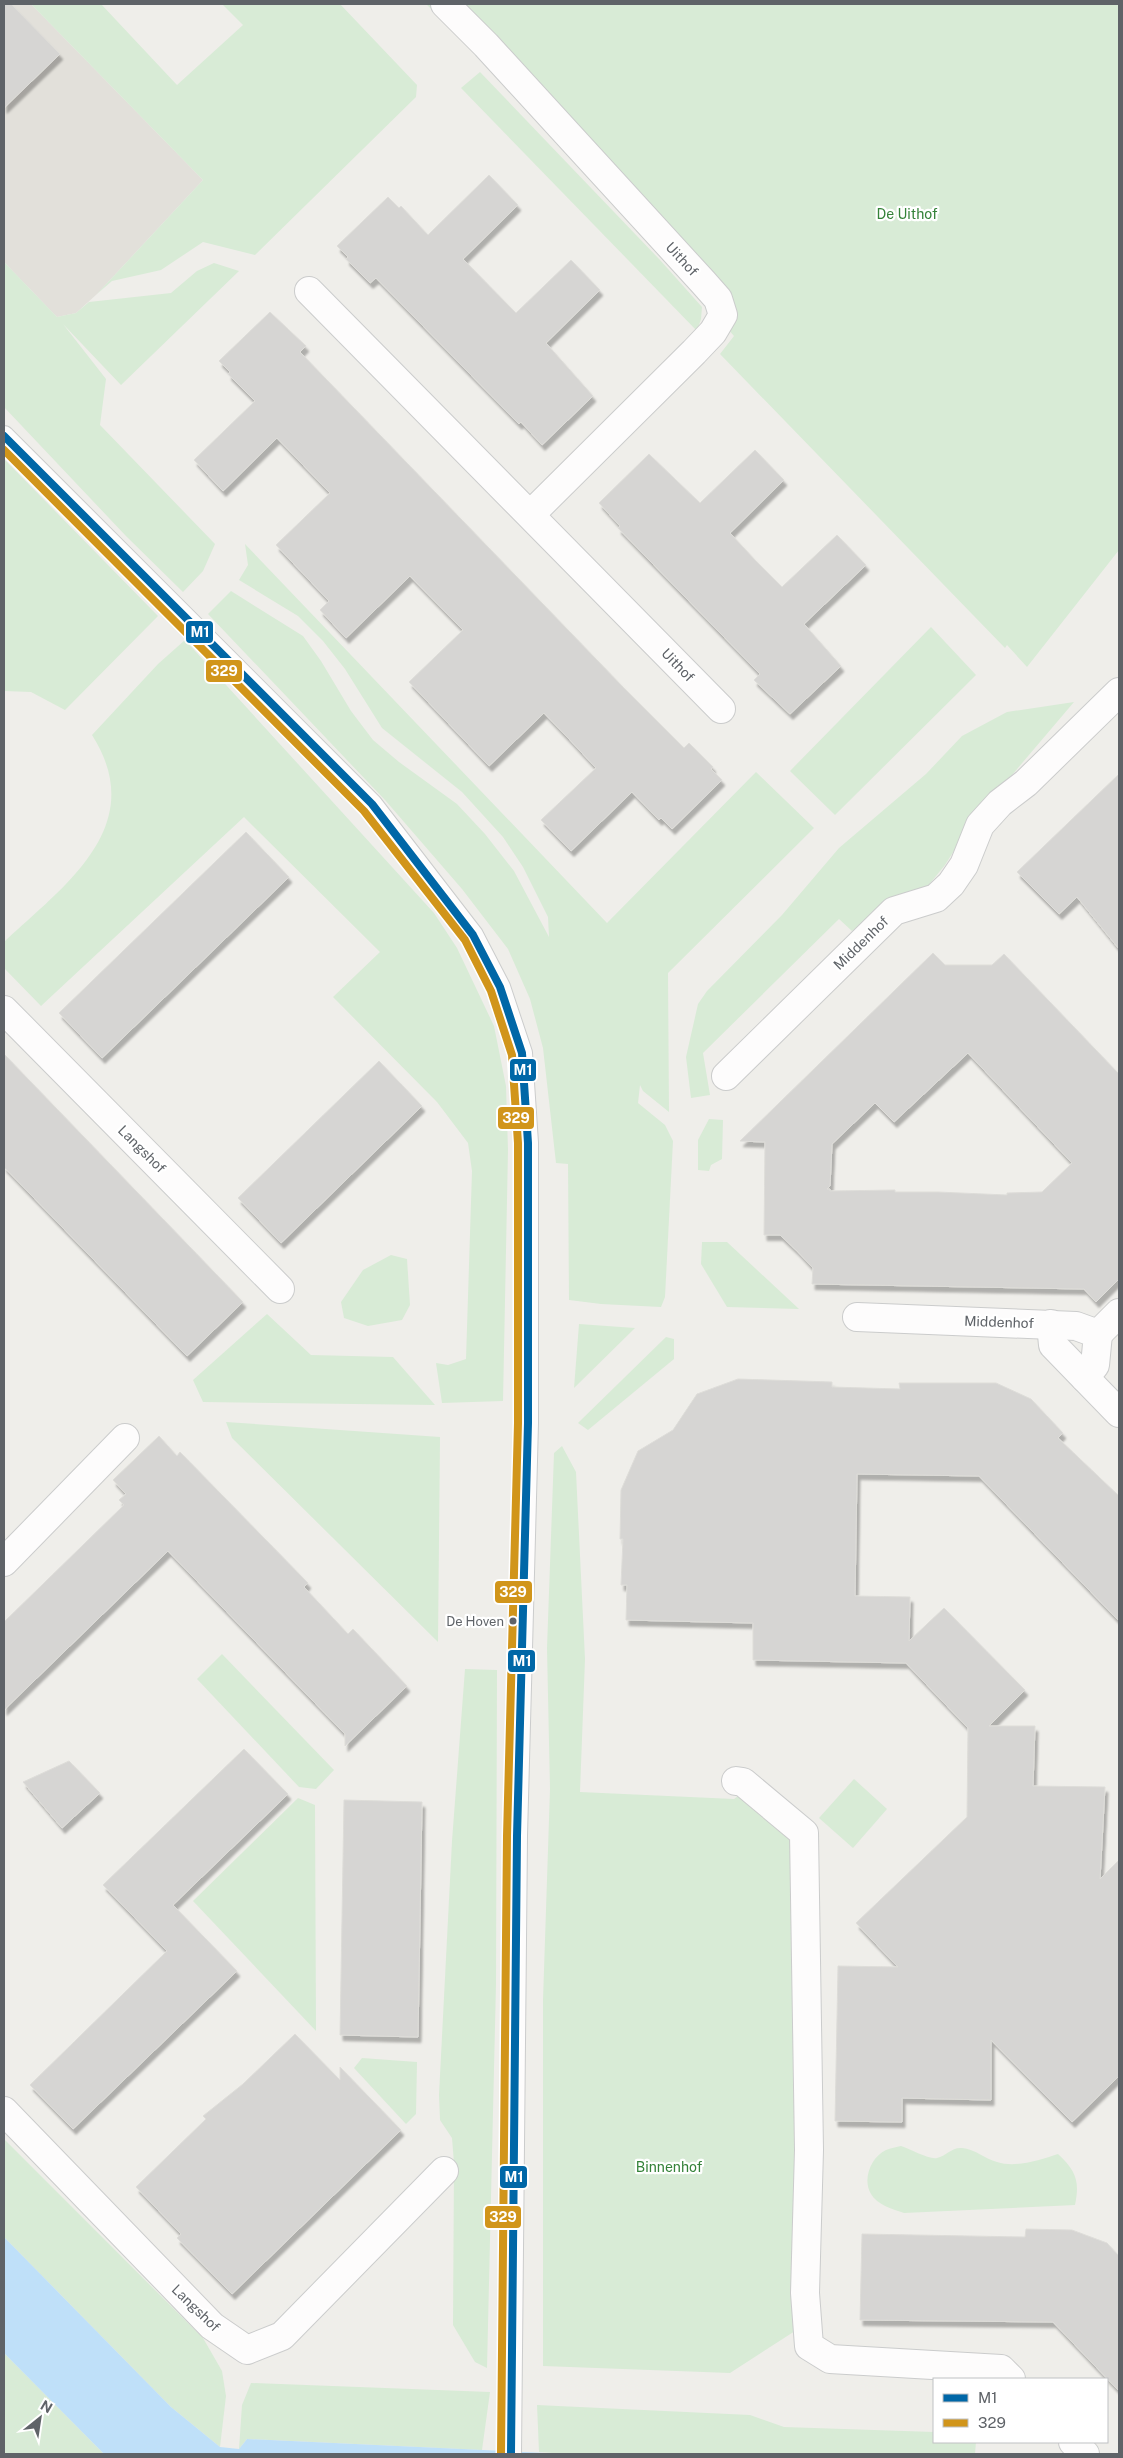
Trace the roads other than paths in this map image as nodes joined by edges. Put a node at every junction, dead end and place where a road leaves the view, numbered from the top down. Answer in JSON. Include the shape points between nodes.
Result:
{"nodes":[{"id":1,"x":445,"y":4,"type":"edge"},
{"id":2,"x":309,"y":291,"type":"dead end"},
{"id":3,"x":4,"y":436,"type":"edge"},
{"id":4,"x":531,"y":514,"type":"junction"},
{"id":5,"x":1119,"y":692,"type":"edge"},
{"id":6,"x":721,"y":710,"type":"dead end"},
{"id":7,"x":4,"y":1010,"type":"edge"},
{"id":8,"x":726,"y":1076,"type":"dead end"},
{"id":9,"x":280,"y":1290,"type":"dead end"},
{"id":10,"x":1119,"y":1313,"type":"edge"},
{"id":11,"x":856,"y":1317,"type":"dead end"},
{"id":12,"x":1051,"y":1324,"type":"junction"},
{"id":13,"x":1098,"y":1334,"type":"junction"},
{"id":14,"x":1085,"y":1378,"type":"junction"},
{"id":15,"x":1119,"y":1412,"type":"edge"},
{"id":16,"x":125,"y":1438,"type":"dead end"},
{"id":17,"x":4,"y":1562,"type":"edge"},
{"id":18,"x":736,"y":1781,"type":"dead end"},
{"id":19,"x":4,"y":2111,"type":"edge"},
{"id":20,"x":444,"y":2171,"type":"dead end"},
{"id":21,"x":1010,"y":2378,"type":"edge"},
{"id":22,"x":1073,"y":2443,"type":"edge"},
{"id":23,"x":511,"y":2454,"type":"edge"},
{"id":24,"x":1085,"y":2454,"type":"edge"}],
"edges":[{"from":1,"to":4,"type":"street","name":"Uithof","via":[[703,282],[718,299],[724,315],[694,352]]},
{"from":2,"to":4,"type":"street","name":"Uithof"},
{"from":3,"to":23,"type":"lane","via":[[372,804],[473,935],[500,987],[522,1053],[528,1143],[528,1399],[517,1836]]},
{"from":4,"to":6,"type":"street","name":"Uithof"},
{"from":5,"to":8,"type":"street","name":"Middenhof","via":[[980,826],[964,865],[951,884],[936,898],[894,911]]},
{"from":7,"to":9,"type":"street","name":"Langshof"},
{"from":10,"to":13,"type":"street"},
{"from":11,"to":12,"type":"street","name":"Middenhof"},
{"from":12,"to":13,"type":"street","name":"Middenhof","via":[[1076,1326]]},
{"from":12,"to":14,"type":"street","name":"Middenhof","via":[[1053,1345]]},
{"from":13,"to":14,"type":"street","via":[[1095,1365]]},
{"from":14,"to":15,"type":"street","name":"Middenhof"},
{"from":16,"to":17,"type":"street"},
{"from":18,"to":21,"type":"street","via":[[743,1782],[804,1833],[809,2150],[805,2293],[809,2346],[830,2360],[1001,2369]]},
{"from":19,"to":20,"type":"street","name":"Langshof","via":[[212,2326],[247,2350],[282,2336]]},
{"from":22,"to":24,"type":"street"}]}
